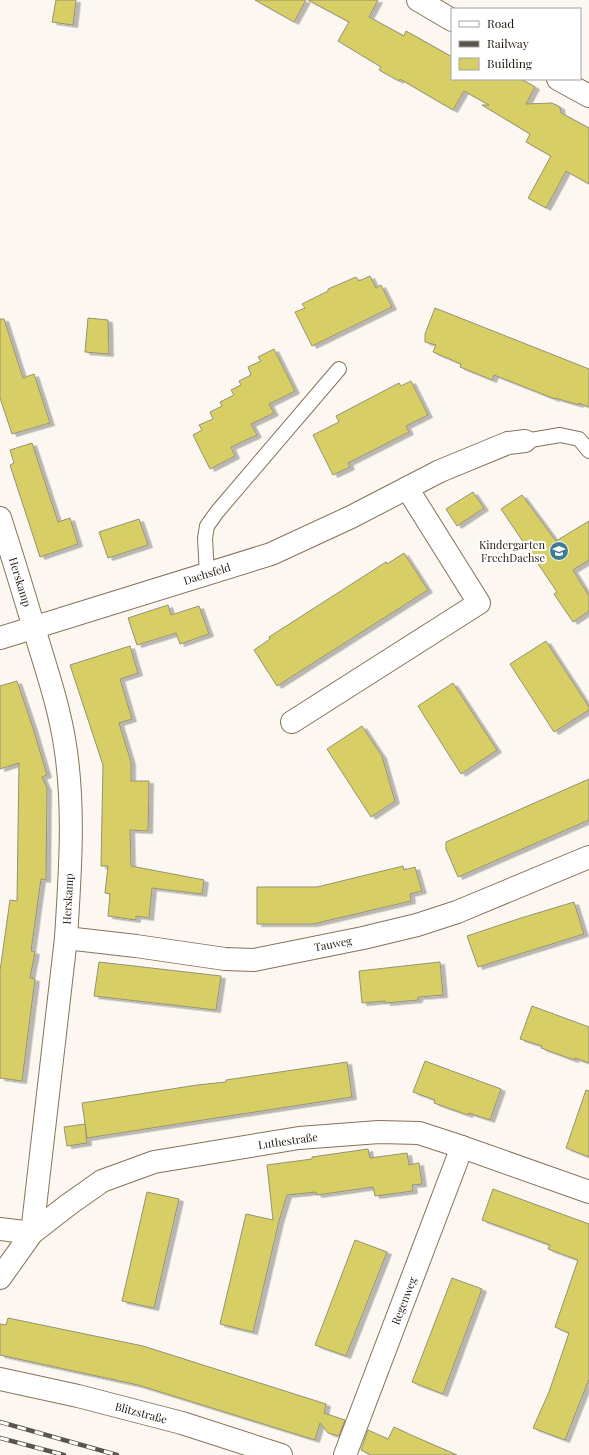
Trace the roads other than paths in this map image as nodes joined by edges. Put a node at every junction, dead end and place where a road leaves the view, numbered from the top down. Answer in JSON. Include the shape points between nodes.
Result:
{"nodes":[{"id":1,"x":418,"y":0,"type":"edge"},
{"id":2,"x":451,"y":19,"type":"edge"},
{"id":3,"x":560,"y":80,"type":"edge"},
{"id":4,"x":589,"y":96,"type":"edge"},
{"id":5,"x":339,"y":369,"type":"dead end"},
{"id":6,"x":525,"y":441,"type":"joint"},
{"id":7,"x":589,"y":451,"type":"edge"},
{"id":8,"x":407,"y":488,"type":"junction"},
{"id":9,"x":0,"y":518,"type":"edge"},
{"id":10,"x":207,"y":574,"type":"junction"},
{"id":11,"x":34,"y":627,"type":"junction"},
{"id":12,"x":0,"y":638,"type":"edge"},
{"id":13,"x":292,"y":722,"type":"dead end"},
{"id":14,"x":589,"y":857,"type":"edge"},
{"id":15,"x":66,"y":938,"type":"junction"},
{"id":16,"x":462,"y":1147,"type":"junction"},
{"id":17,"x":589,"y":1192,"type":"edge"},
{"id":18,"x":0,"y":1229,"type":"edge"},
{"id":19,"x":32,"y":1233,"type":"junction"},
{"id":20,"x":0,"y":1278,"type":"edge"},
{"id":21,"x":0,"y":1379,"type":"edge"},
{"id":22,"x":280,"y":1455,"type":"edge"},
{"id":23,"x":345,"y":1455,"type":"edge"}],
"edges":[{"from":1,"to":2,"type":"street"},
{"from":3,"to":4,"type":"street"},
{"from":5,"to":10,"type":"lane","via":[[207,526]]},
{"from":6,"to":7,"type":"lane","via":[[560,435],[579,439]]},
{"from":6,"to":8,"type":"street","name":"Dachsfeld","via":[[508,444]]},
{"from":8,"to":10,"type":"street","name":"Dachsfeld","via":[[271,554]]},
{"from":8,"to":13,"type":"street","via":[[479,603]]},
{"from":9,"to":11,"type":"street","name":"Herskamp"},
{"from":10,"to":11,"type":"street","name":"Dachsfeld"},
{"from":11,"to":12,"type":"street","name":"Dachsfeld"},
{"from":11,"to":15,"type":"street","name":"Herskamp","via":[[60,721],[67,764],[70,834]]},
{"from":14,"to":15,"type":"street","name":"Tauweg","via":[[417,926],[254,960],[224,959]]},
{"from":15,"to":19,"type":"street","name":"Herskamp"},
{"from":16,"to":17,"type":"street","name":"Luthestraße"},
{"from":16,"to":19,"type":"street","name":"Luthestraße","via":[[418,1133],[379,1132],[299,1138],[154,1162],[102,1181]]},
{"from":16,"to":23,"type":"street","name":"Regenweg"},
{"from":18,"to":19,"type":"street"},
{"from":19,"to":20,"type":"street","name":"Herskamp"},
{"from":21,"to":22,"type":"street","name":"Blitzstraße","via":[[182,1423]]}]}
